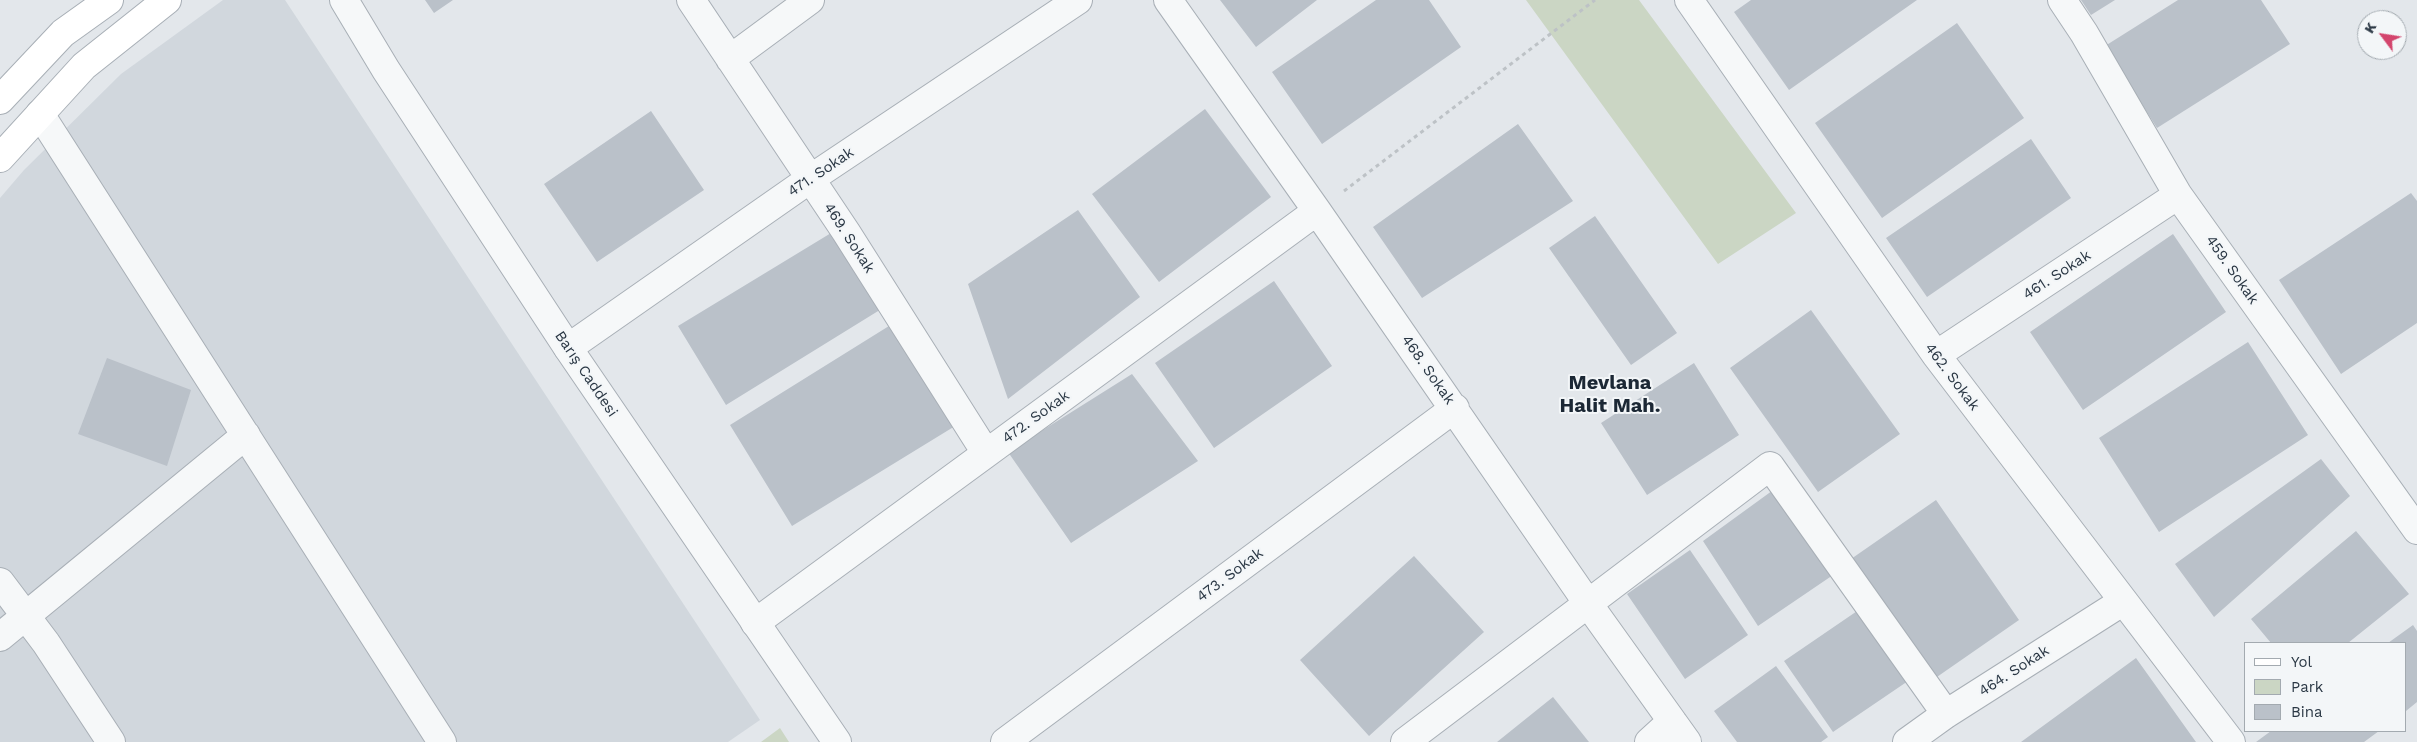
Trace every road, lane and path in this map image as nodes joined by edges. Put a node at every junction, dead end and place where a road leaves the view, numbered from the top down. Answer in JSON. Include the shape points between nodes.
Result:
{"nodes":[{"id":1,"x":108,"y":0,"type":"edge"},
{"id":2,"x":167,"y":0,"type":"edge"},
{"id":3,"x":344,"y":0,"type":"edge"},
{"id":4,"x":691,"y":0,"type":"edge"},
{"id":5,"x":810,"y":0,"type":"edge"},
{"id":6,"x":1078,"y":0,"type":"edge"},
{"id":7,"x":1168,"y":0,"type":"edge"},
{"id":8,"x":1594,"y":0,"type":"edge"},
{"id":9,"x":1690,"y":0,"type":"edge"},
{"id":10,"x":2062,"y":0,"type":"edge"},
{"id":11,"x":730,"y":59,"type":"junction"},
{"id":12,"x":0,"y":100,"type":"edge"},
{"id":13,"x":40,"y":114,"type":"junction"},
{"id":14,"x":0,"y":158,"type":"edge"},
{"id":15,"x":810,"y":179,"type":"junction"},
{"id":16,"x":2178,"y":195,"type":"junction"},
{"id":17,"x":1317,"y":211,"type":"junction"},
{"id":18,"x":568,"y":348,"type":"junction"},
{"id":19,"x":1936,"y":355,"type":"junction"},
{"id":20,"x":1455,"y":408,"type":"junction"},
{"id":21,"x":246,"y":435,"type":"junction"},
{"id":22,"x":986,"y":453,"type":"junction"},
{"id":23,"x":2417,"y":530,"type":"edge"},
{"id":24,"x":0,"y":582,"type":"edge"},
{"id":25,"x":2122,"y":602,"type":"junction"},
{"id":26,"x":1589,"y":605,"type":"junction"},
{"id":27,"x":26,"y":617,"type":"junction"},
{"id":28,"x":755,"y":623,"type":"junction"},
{"id":29,"x":0,"y":636,"type":"edge"},
{"id":30,"x":1946,"y":714,"type":"junction"},
{"id":31,"x":1679,"y":731,"type":"edge"},
{"id":32,"x":111,"y":742,"type":"edge"},
{"id":33,"x":442,"y":742,"type":"edge"},
{"id":34,"x":837,"y":742,"type":"edge"},
{"id":35,"x":1005,"y":742,"type":"edge"},
{"id":36,"x":1405,"y":742,"type":"edge"},
{"id":37,"x":1649,"y":742,"type":"edge"},
{"id":38,"x":1907,"y":742,"type":"edge"},
{"id":39,"x":2231,"y":742,"type":"edge"}],
"edges":[{"from":1,"to":12,"type":"main road","via":[[63,33]]},
{"from":2,"to":13,"type":"main road","via":[[84,66]]},
{"from":3,"to":18,"type":"street","name":"Barış Caddesi","via":[[386,70]]},
{"from":4,"to":11,"type":"street","name":"469. Sokak"},
{"from":5,"to":11,"type":"street"},
{"from":6,"to":15,"type":"street","name":"471. Sokak"},
{"from":7,"to":17,"type":"street","name":"468. Sokak"},
{"from":8,"to":17,"type":"path"},
{"from":9,"to":19,"type":"street","name":"462. Sokak"},
{"from":10,"to":16,"type":"street","name":"459. Sokak"},
{"from":11,"to":15,"type":"street","name":"469. Sokak"},
{"from":13,"to":14,"type":"main road"},
{"from":13,"to":21,"type":"street"},
{"from":15,"to":18,"type":"street","name":"471. Sokak"},
{"from":15,"to":22,"type":"street","name":"469. Sokak"},
{"from":16,"to":19,"type":"street","name":"461. Sokak"},
{"from":16,"to":23,"type":"street","name":"459. Sokak"},
{"from":17,"to":20,"type":"street","name":"468. Sokak"},
{"from":17,"to":22,"type":"street","name":"472. Sokak"},
{"from":18,"to":28,"type":"street","name":"Barış Caddesi"},
{"from":19,"to":25,"type":"street","name":"462. Sokak"},
{"from":20,"to":26,"type":"street","name":"468. Sokak"},
{"from":20,"to":35,"type":"street","name":"473. Sokak"},
{"from":21,"to":27,"type":"street"},
{"from":21,"to":33,"type":"street"},
{"from":22,"to":28,"type":"street","name":"472. Sokak"},
{"from":24,"to":27,"type":"street"},
{"from":25,"to":30,"type":"street","name":"464. Sokak"},
{"from":25,"to":39,"type":"street","name":"462. Sokak"},
{"from":26,"to":30,"type":"street","via":[[1770,466]]},
{"from":26,"to":31,"type":"street","name":"468. Sokak"},
{"from":26,"to":36,"type":"street"},
{"from":27,"to":29,"type":"street"},
{"from":27,"to":32,"type":"street"},
{"from":28,"to":34,"type":"street","name":"Barış Caddesi"},
{"from":30,"to":38,"type":"street","name":"464. Sokak"},
{"from":31,"to":37,"type":"street"}]}
